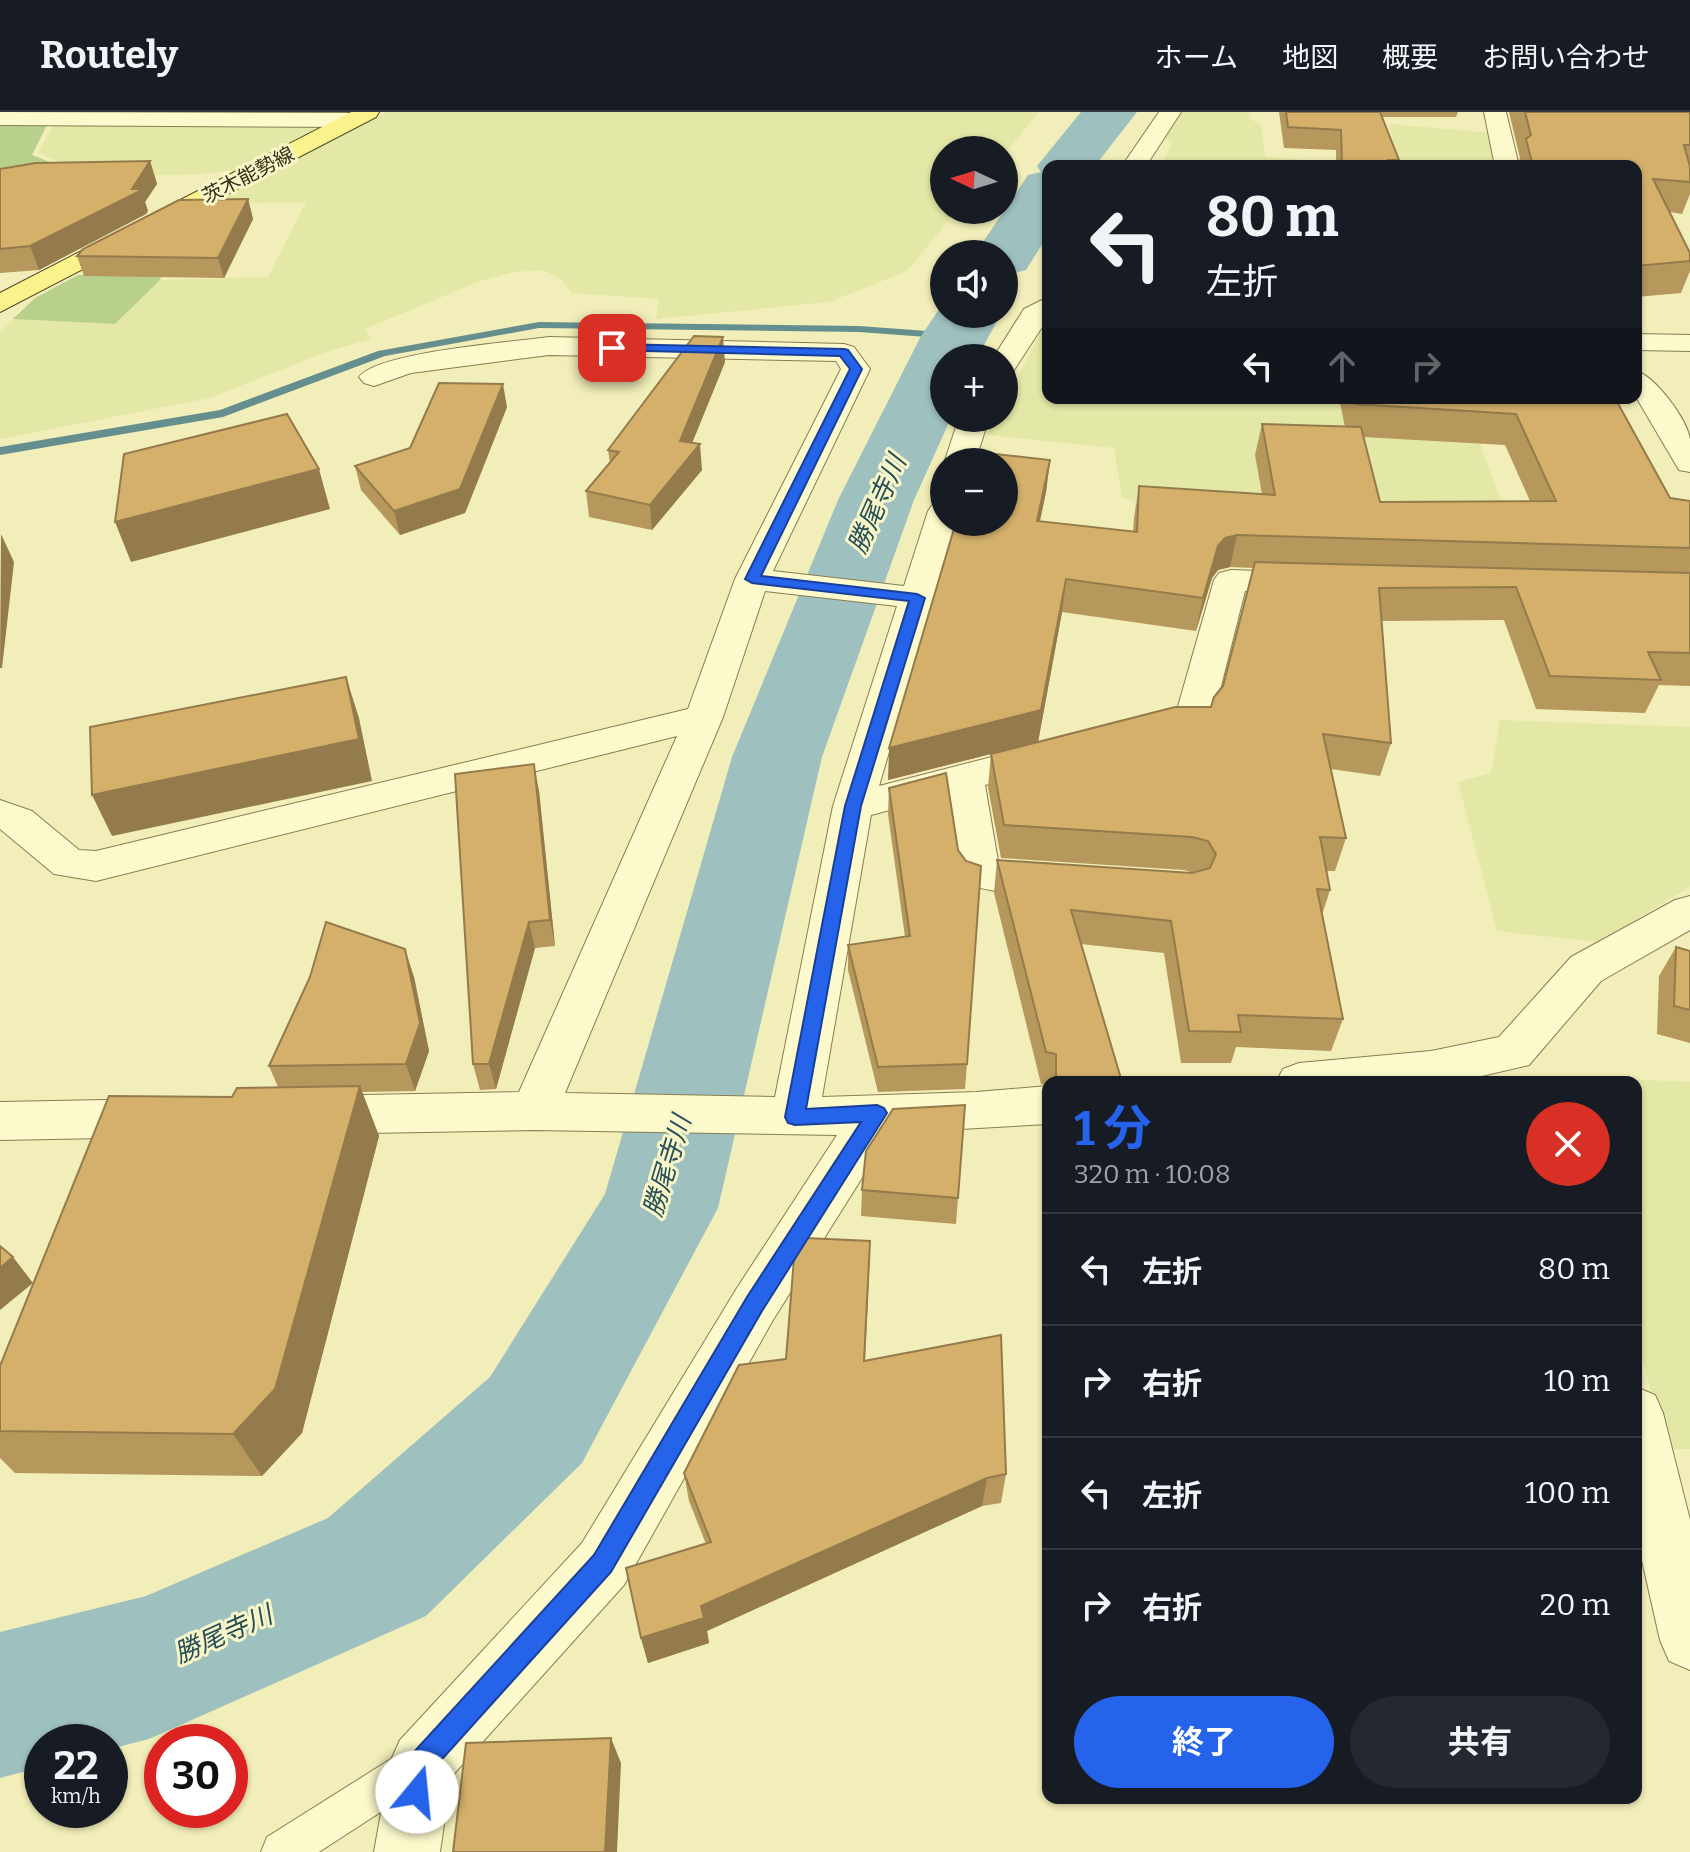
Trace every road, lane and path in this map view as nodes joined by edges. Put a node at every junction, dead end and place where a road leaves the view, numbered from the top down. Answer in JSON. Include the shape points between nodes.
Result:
{"nodes":[{"id":1,"x":1170,"y":112,"type":"edge"},
{"id":2,"x":1495,"y":112,"type":"edge"},
{"id":3,"x":360,"y":116,"type":"edge"},
{"id":4,"x":0,"y":118,"type":"edge"},
{"id":5,"x":1138,"y":160,"type":"edge"},
{"id":6,"x":1506,"y":160,"type":"edge"},
{"id":7,"x":0,"y":304,"type":"edge"},
{"id":8,"x":1042,"y":309,"type":"edge"},
{"id":9,"x":1642,"y":342,"type":"edge"},
{"id":10,"x":1690,"y":343,"type":"edge"},
{"id":11,"x":1016,"y":344,"type":"edge"},
{"id":12,"x":374,"y":377,"type":"dead end"},
{"id":13,"x":1642,"y":386,"type":"edge"},
{"id":14,"x":1690,"y":463,"type":"edge"},
{"id":15,"x":936,"y":536,"type":"edge"},
{"id":16,"x":752,"y":579,"type":"junction"},
{"id":17,"x":1341,"y":583,"type":"edge"},
{"id":18,"x":917,"y":598,"type":"junction"},
{"id":19,"x":704,"y":717,"type":"junction"},
{"id":20,"x":1117,"y":738,"type":"edge"},
{"id":21,"x":1072,"y":750,"type":"edge"},
{"id":22,"x":964,"y":777,"type":"junction"},
{"id":23,"x":853,"y":806,"type":"junction"},
{"id":24,"x":0,"y":814,"type":"edge"},
{"id":25,"x":1090,"y":881,"type":"edge"},
{"id":26,"x":1690,"y":911,"type":"edge"},
{"id":27,"x":1522,"y":1067,"type":"edge"},
{"id":28,"x":1360,"y":1076,"type":"edge"},
{"id":29,"x":1042,"y":1105,"type":"edge"},
{"id":30,"x":534,"y":1111,"type":"junction"},
{"id":31,"x":877,"y":1113,"type":"junction"},
{"id":32,"x":267,"y":1116,"type":"edge"},
{"id":33,"x":204,"y":1117,"type":"edge"},
{"id":34,"x":795,"y":1117,"type":"junction"},
{"id":35,"x":0,"y":1121,"type":"edge"},
{"id":36,"x":1642,"y":1438,"type":"edge"},
{"id":37,"x":1690,"y":1640,"type":"edge"},
{"id":38,"x":422,"y":1762,"type":"junction"},
{"id":39,"x":282,"y":1852,"type":"edge"},
{"id":40,"x":407,"y":1852,"type":"edge"}],
"edges":[{"from":1,"to":5,"type":"street"},
{"from":2,"to":6,"type":"street"},
{"from":3,"to":4,"type":"street"},
{"from":3,"to":7,"type":"main road","name":"茨木能勢線"},
{"from":8,"to":11,"type":"street"},
{"from":9,"to":10,"type":"street"},
{"from":12,"to":16,"type":"street","via":[[406,365],[549,346],[844,353],[856,369]]},
{"from":13,"to":14,"type":"street"},
{"from":15,"to":18,"type":"street"},
{"from":16,"to":18,"type":"street"},
{"from":16,"to":19,"type":"street"},
{"from":17,"to":20,"type":"street","via":[[1231,580],[1194,718]]},
{"from":18,"to":23,"type":"street"},
{"from":19,"to":24,"type":"street","via":[[96,866],[69,864],[18,821]]},
{"from":19,"to":30,"type":"street"},
{"from":21,"to":22,"type":"street"},
{"from":22,"to":23,"type":"street"},
{"from":22,"to":25,"type":"street","via":[[980,874]]},
{"from":23,"to":34,"type":"street"},
{"from":26,"to":27,"type":"street","via":[[1586,969]]},
{"from":27,"to":28,"type":"street"},
{"from":29,"to":31,"type":"street"},
{"from":30,"to":32,"type":"street"},
{"from":30,"to":34,"type":"street"},
{"from":31,"to":34,"type":"street"},
{"from":31,"to":38,"type":"street","via":[[755,1304],[603,1564]]},
{"from":33,"to":35,"type":"street"},
{"from":36,"to":37,"type":"street"},
{"from":38,"to":39,"type":"lane"},
{"from":38,"to":40,"type":"street"}]}
